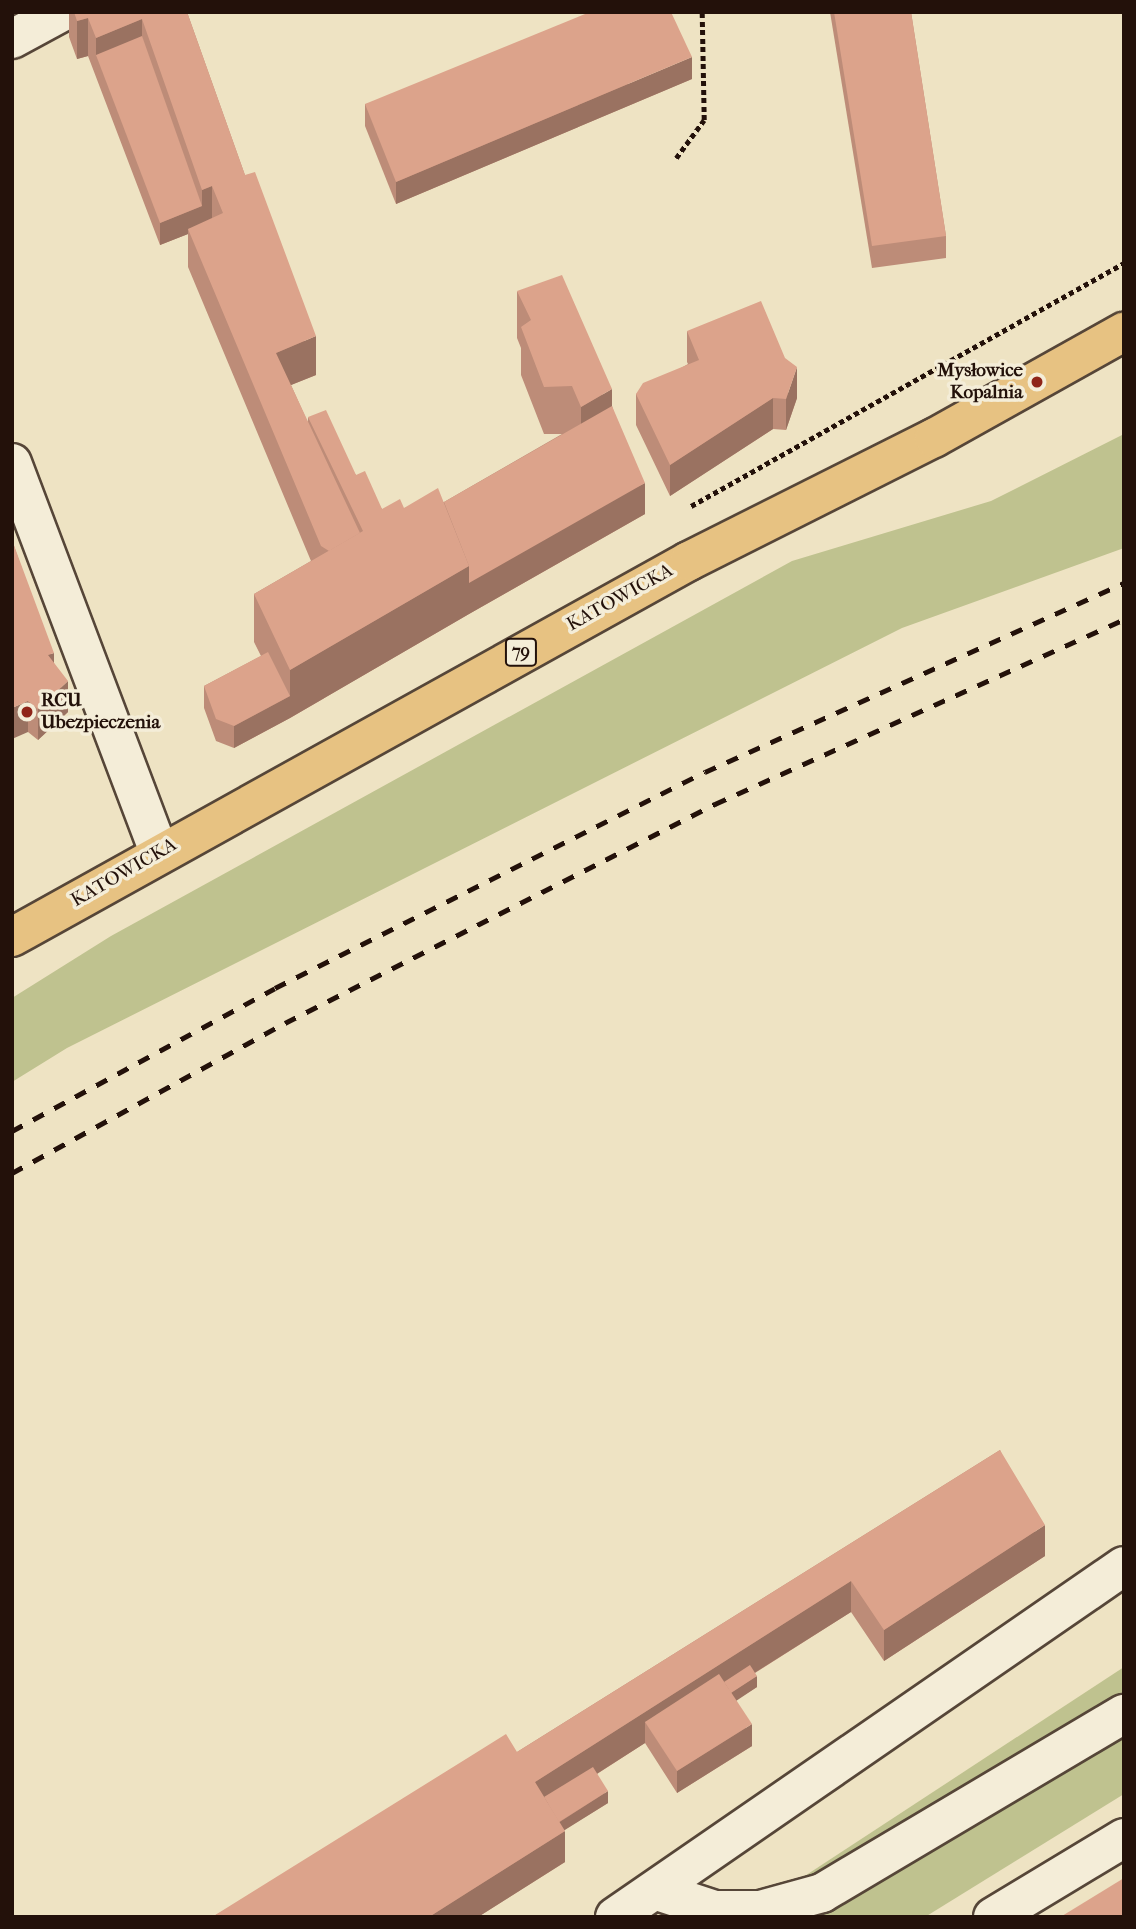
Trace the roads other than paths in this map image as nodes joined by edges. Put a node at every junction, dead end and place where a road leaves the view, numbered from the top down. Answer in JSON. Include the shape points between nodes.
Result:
{"nodes":[{"id":1,"x":62,"y":12,"type":"edge"},
{"id":2,"x":12,"y":39,"type":"edge"},
{"id":3,"x":1124,"y":332,"type":"edge"},
{"id":4,"x":12,"y":463,"type":"edge"},
{"id":5,"x":159,"y":853,"type":"junction"},
{"id":6,"x":12,"y":937,"type":"edge"},
{"id":7,"x":1124,"y":1566,"type":"edge"},
{"id":8,"x":1124,"y":1714,"type":"edge"},
{"id":9,"x":1124,"y":1838,"type":"edge"},
{"id":10,"x":657,"y":1891,"type":"junction"},
{"id":11,"x":1005,"y":1914,"type":"edge"},
{"id":12,"x":615,"y":1917,"type":"edge"}],
"edges":[{"from":1,"to":2,"type":"street"},
{"from":3,"to":5,"type":"main road","name":"KATOWICKA","number":"79","via":[[934,438],[665,574]]},
{"from":4,"to":5,"type":"street"},
{"from":5,"to":6,"type":"main road","name":"KATOWICKA","number":"79"},
{"from":7,"to":10,"type":"street"},
{"from":8,"to":10,"type":"street","via":[[822,1893],[760,1910],[715,1910]]},
{"from":9,"to":11,"type":"street"},
{"from":10,"to":12,"type":"street"}]}
